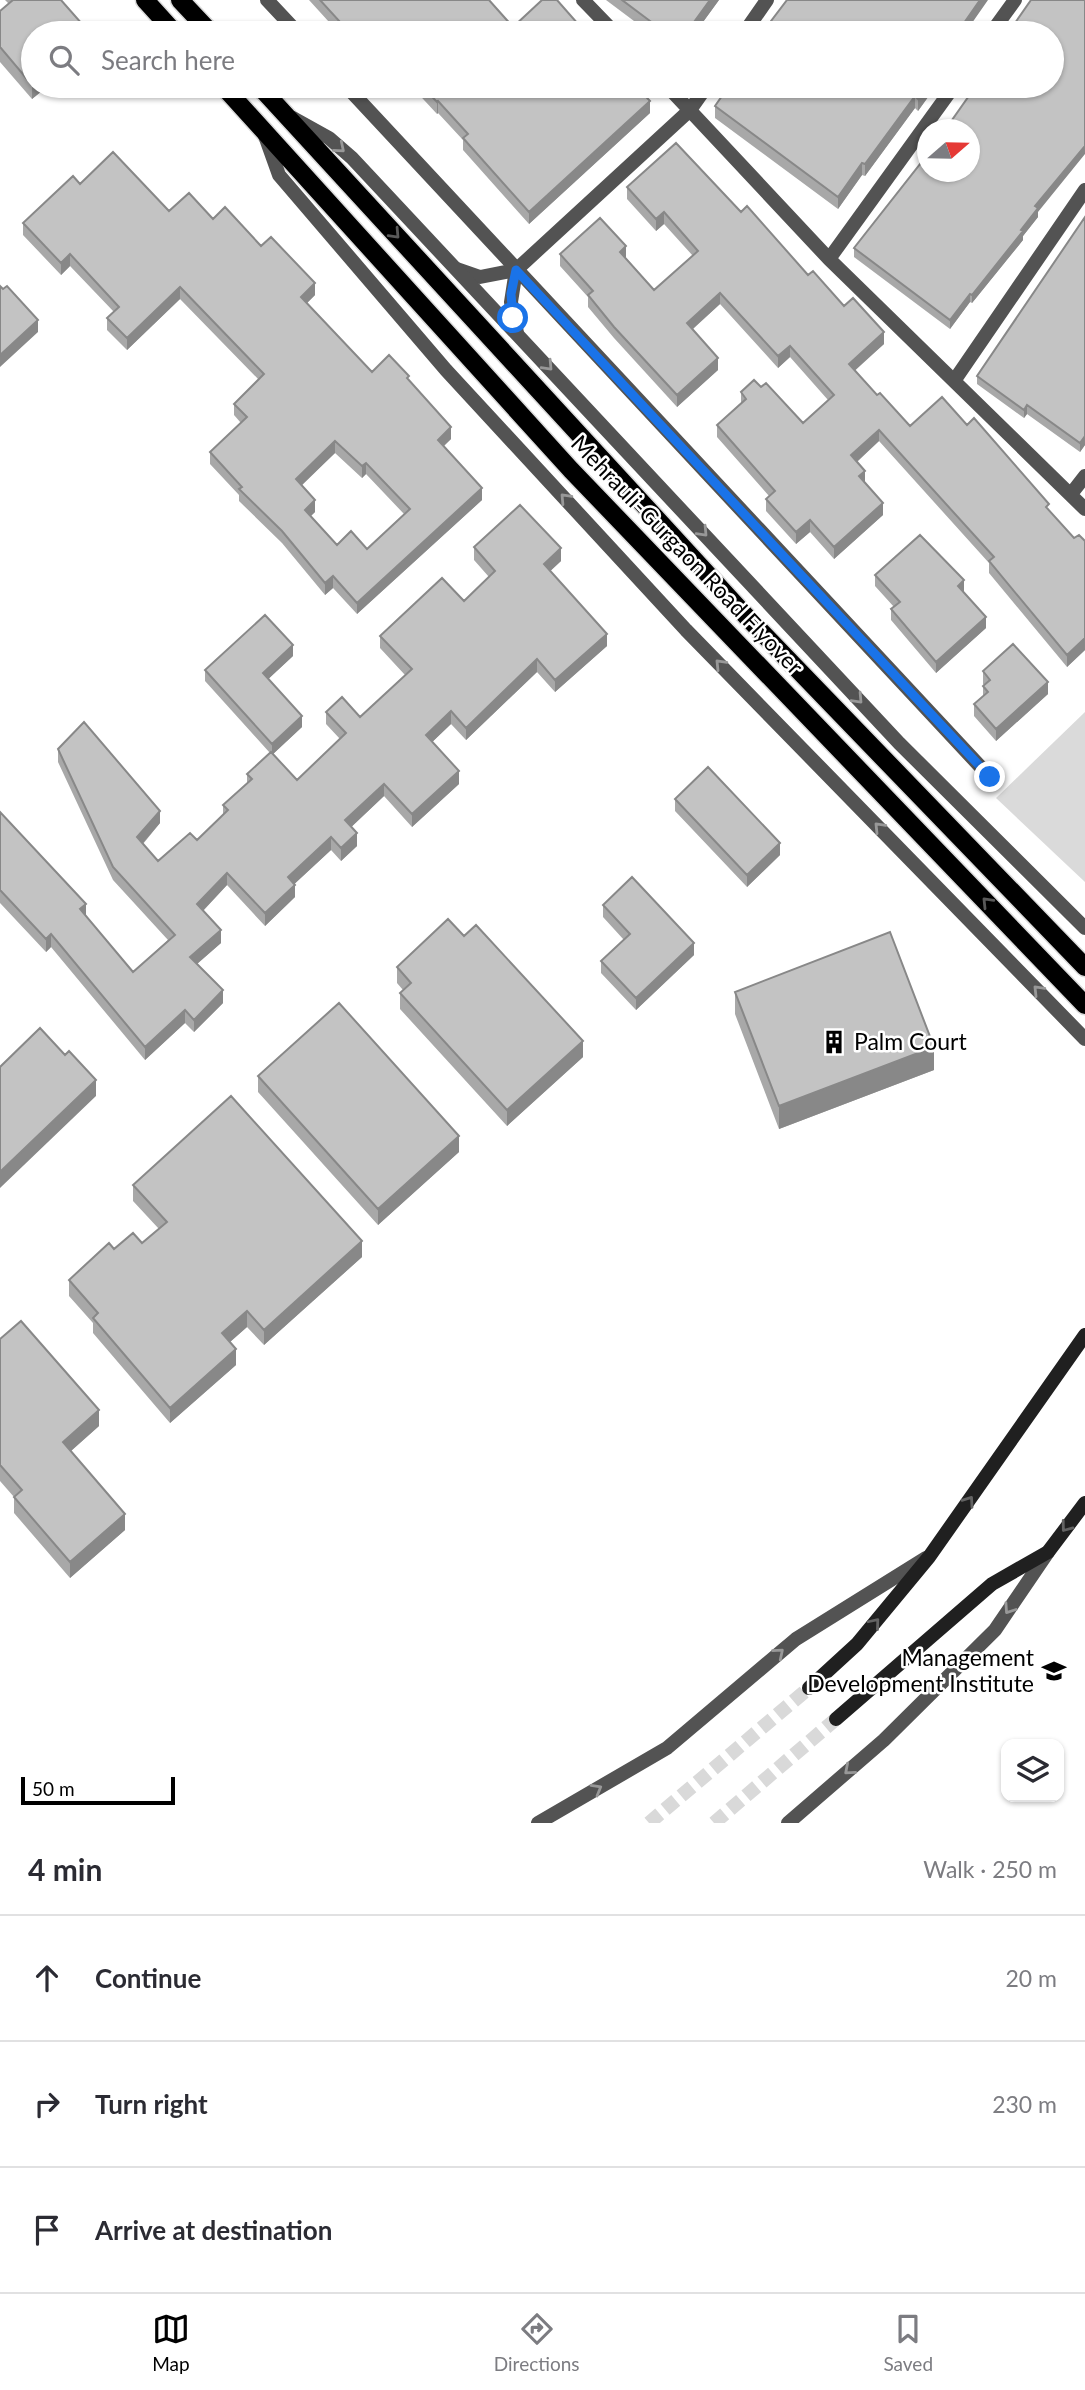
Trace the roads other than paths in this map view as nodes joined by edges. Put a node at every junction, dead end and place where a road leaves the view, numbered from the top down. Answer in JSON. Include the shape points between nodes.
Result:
{"nodes":[{"id":1,"x":145,"y":0,"type":"edge"},
{"id":2,"x":180,"y":0,"type":"edge"},
{"id":3,"x":267,"y":0,"type":"edge"},
{"id":4,"x":583,"y":0,"type":"edge"},
{"id":5,"x":767,"y":0,"type":"edge"},
{"id":6,"x":1015,"y":0,"type":"edge"},
{"id":7,"x":164,"y":21,"type":"edge"},
{"id":8,"x":200,"y":21,"type":"edge"},
{"id":9,"x":287,"y":21,"type":"edge"},
{"id":10,"x":603,"y":21,"type":"edge"},
{"id":11,"x":752,"y":21,"type":"edge"},
{"id":12,"x":1000,"y":21,"type":"edge"},
{"id":13,"x":234,"y":98,"type":"edge"},
{"id":14,"x":270,"y":98,"type":"edge"},
{"id":15,"x":357,"y":98,"type":"edge"},
{"id":16,"x":678,"y":98,"type":"edge"},
{"id":17,"x":698,"y":98,"type":"edge"},
{"id":18,"x":945,"y":98,"type":"edge"},
{"id":19,"x":690,"y":110,"type":"junction"},
{"id":20,"x":283,"y":112,"type":"junction"},
{"id":21,"x":264,"y":130,"type":"junction"},
{"id":22,"x":1085,"y":190,"type":"edge"},
{"id":23,"x":829,"y":259,"type":"junction"},
{"id":24,"x":457,"y":269,"type":"junction"},
{"id":25,"x":516,"y":270,"type":"junction"},
{"id":26,"x":517,"y":333,"type":"junction"},
{"id":27,"x":954,"y":381,"type":"junction"},
{"id":28,"x":1085,"y":476,"type":"edge"},
{"id":29,"x":1071,"y":494,"type":"junction"},
{"id":30,"x":1085,"y":509,"type":"edge"},
{"id":31,"x":990,"y":777,"type":"dead end"},
{"id":32,"x":1085,"y":928,"type":"edge"},
{"id":33,"x":1085,"y":967,"type":"edge"},
{"id":34,"x":1085,"y":1005,"type":"edge"},
{"id":35,"x":1085,"y":1039,"type":"edge"},
{"id":36,"x":1085,"y":1335,"type":"edge"},
{"id":37,"x":1085,"y":1503,"type":"edge"},
{"id":38,"x":1048,"y":1552,"type":"junction"},
{"id":39,"x":929,"y":1557,"type":"junction"},
{"id":40,"x":809,"y":1688,"type":"tunnel mouth"},
{"id":41,"x":836,"y":1719,"type":"tunnel mouth"},
{"id":42,"x":538,"y":1823,"type":"edge"},
{"id":43,"x":788,"y":1823,"type":"edge"}],
"edges":[{"from":1,"to":7,"type":"main road"},
{"from":2,"to":8,"type":"main road"},
{"from":3,"to":9,"type":"street"},
{"from":4,"to":10,"type":"street"},
{"from":5,"to":11,"type":"street"},
{"from":6,"to":12,"type":"street"},
{"from":13,"to":21,"type":"main road","name":"Mehrauli-Gurgaon Road Flyover"},
{"from":14,"to":20,"type":"main road","name":"Mehrauli-Gurgaon Road Flyover"},
{"from":15,"to":25,"type":"street"},
{"from":16,"to":19,"type":"street"},
{"from":17,"to":19,"type":"street"},
{"from":18,"to":23,"type":"street"},
{"from":19,"to":23,"type":"street"},
{"from":19,"to":25,"type":"street"},
{"from":20,"to":24,"type":"street","one_way":true,"via":[[342,148]]},
{"from":20,"to":33,"type":"main road","name":"Mehrauli-Gurgaon Road Flyover","one_way":true,"via":[[746,616]]},
{"from":34,"to":21,"type":"main road","name":"Mehrauli-Gurgaon Road Flyover","one_way":true,"via":[[571,470]]},
{"from":35,"to":21,"type":"street","one_way":true,"via":[[687,630],[446,370],[279,176]]},
{"from":22,"to":27,"type":"street"},
{"from":23,"to":27,"type":"street"},
{"from":24,"to":25,"type":"street","via":[[480,277]]},
{"from":24,"to":26,"type":"street"},
{"from":25,"to":26,"type":"street","via":[[511,302]]},
{"from":25,"to":31,"type":"street"},
{"from":26,"to":32,"type":"street","one_way":true,"via":[[899,743]]},
{"from":27,"to":29,"type":"street"},
{"from":28,"to":29,"type":"street"},
{"from":29,"to":30,"type":"street"},
{"from":39,"to":36,"type":"main road","one_way":true},
{"from":37,"to":38,"type":"main road","one_way":true},
{"from":38,"to":41,"type":"main road","via":[[992,1584]]},
{"from":38,"to":43,"type":"street","one_way":true,"via":[[995,1630],[884,1740]]},
{"from":40,"to":39,"type":"main road","one_way":true,"via":[[857,1644]]},
{"from":42,"to":39,"type":"street","one_way":true,"via":[[667,1748],[796,1639]]}]}
